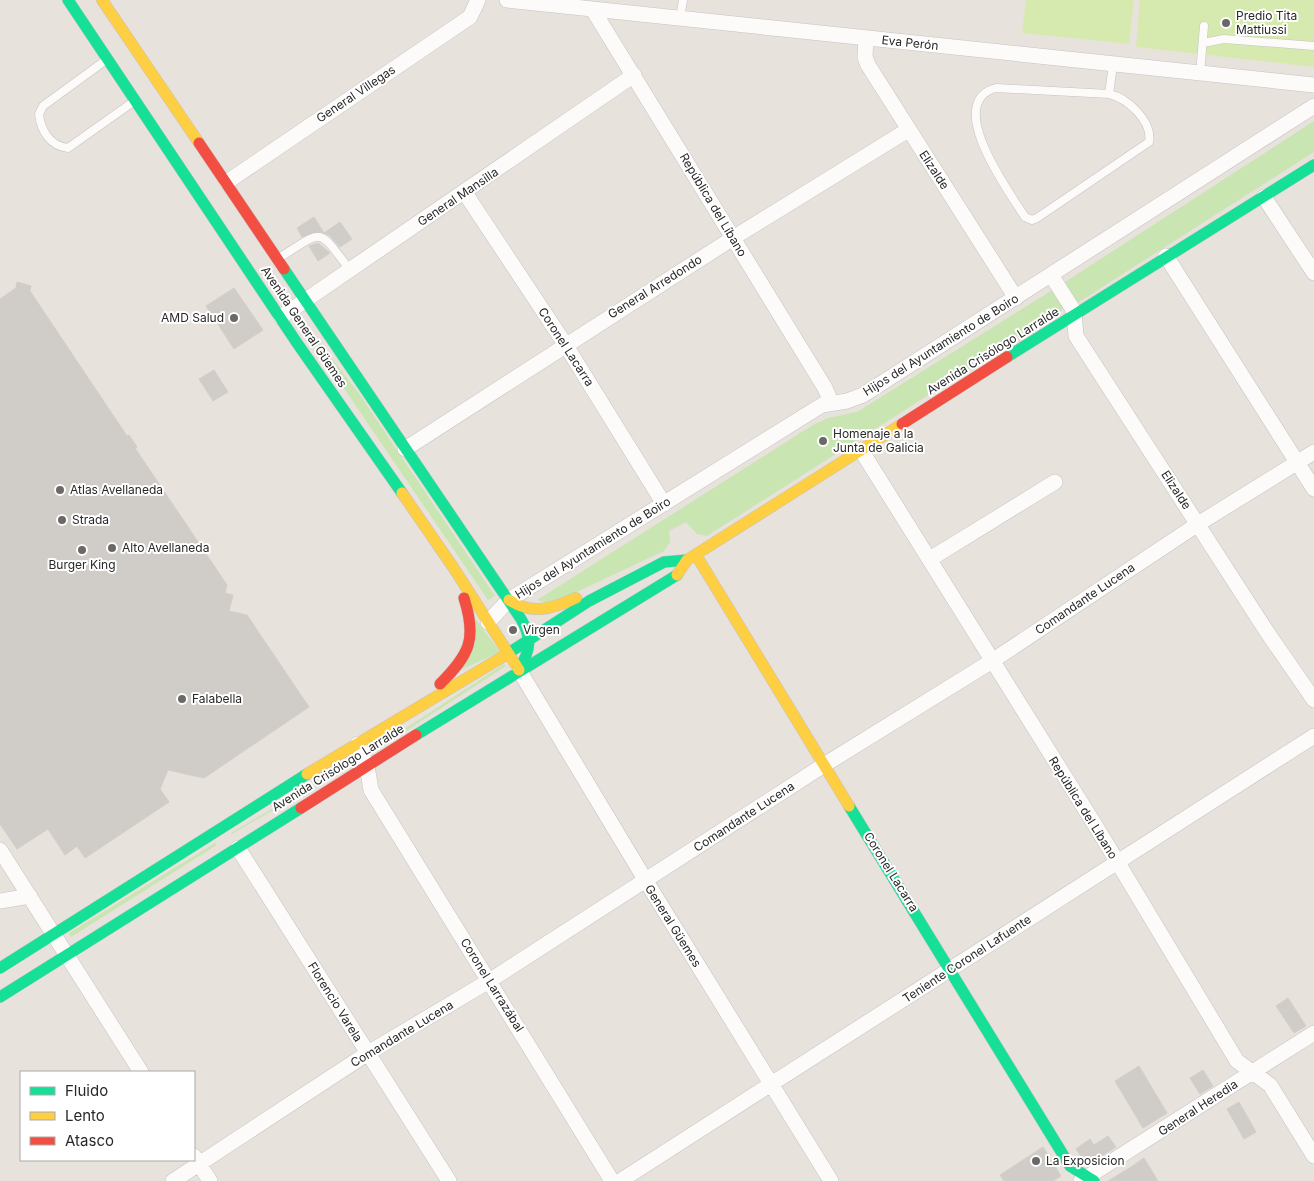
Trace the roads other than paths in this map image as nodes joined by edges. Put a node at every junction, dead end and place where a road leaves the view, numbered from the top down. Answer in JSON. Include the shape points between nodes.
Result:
{"nodes":[{"id":1,"x":68,"y":0,"type":"edge"},
{"id":2,"x":102,"y":0,"type":"edge"},
{"id":3,"x":478,"y":0,"type":"edge"},
{"id":4,"x":507,"y":0,"type":"edge"},
{"id":5,"x":682,"y":0,"type":"edge"},
{"id":6,"x":593,"y":10,"type":"junction"},
{"id":7,"x":680,"y":18,"type":"junction"},
{"id":8,"x":1204,"y":26,"type":"dead end"},
{"id":9,"x":866,"y":38,"type":"junction"},
{"id":10,"x":1203,"y":43,"type":"junction"},
{"id":11,"x":1314,"y":46,"type":"edge"},
{"id":12,"x":108,"y":59,"type":"junction"},
{"id":13,"x":1113,"y":65,"type":"junction"},
{"id":14,"x":1200,"y":74,"type":"junction"},
{"id":15,"x":634,"y":75,"type":"junction"},
{"id":16,"x":1314,"y":85,"type":"edge"},
{"id":17,"x":1109,"y":94,"type":"junction"},
{"id":18,"x":135,"y":100,"type":"junction"},
{"id":19,"x":1314,"y":106,"type":"edge"},
{"id":20,"x":908,"y":130,"type":"junction"},
{"id":21,"x":1314,"y":165,"type":"edge"},
{"id":22,"x":227,"y":182,"type":"junction"},
{"id":23,"x":464,"y":193,"type":"junction"},
{"id":24,"x":1264,"y":197,"type":"junction"},
{"id":25,"x":732,"y":238,"type":"junction"},
{"id":26,"x":1166,"y":256,"type":"junction"},
{"id":27,"x":277,"y":259,"type":"junction"},
{"id":28,"x":349,"y":270,"type":"junction"},
{"id":29,"x":1314,"y":273,"type":"edge"},
{"id":30,"x":1052,"y":275,"type":"junction"},
{"id":31,"x":1016,"y":298,"type":"junction"},
{"id":32,"x":304,"y":301,"type":"junction"},
{"id":33,"x":281,"y":317,"type":"junction"},
{"id":34,"x":1073,"y":317,"type":"junction"},
{"id":35,"x":564,"y":344,"type":"junction"},
{"id":36,"x":830,"y":402,"type":"junction"},
{"id":37,"x":405,"y":449,"type":"junction"},
{"id":38,"x":861,"y":450,"type":"junction"},
{"id":39,"x":1314,"y":452,"type":"edge"},
{"id":40,"x":1297,"y":463,"type":"junction"},
{"id":41,"x":1055,"y":482,"type":"dead end"},
{"id":42,"x":1314,"y":489,"type":"edge"},
{"id":43,"x":664,"y":504,"type":"junction"},
{"id":44,"x":1198,"y":524,"type":"junction"},
{"id":45,"x":692,"y":558,"type":"junction"},
{"id":46,"x":930,"y":559,"type":"junction"},
{"id":47,"x":453,"y":567,"type":"junction"},
{"id":48,"x":634,"y":576,"type":"junction"},
{"id":49,"x":509,"y":600,"type":"junction"},
{"id":50,"x":488,"y":622,"type":"junction"},
{"id":51,"x":531,"y":640,"type":"junction"},
{"id":52,"x":508,"y":652,"type":"junction"},
{"id":53,"x":992,"y":661,"type":"junction"},
{"id":54,"x":519,"y":670,"type":"junction"},
{"id":55,"x":1314,"y":700,"type":"edge"},
{"id":56,"x":404,"y":714,"type":"junction"},
{"id":57,"x":1314,"y":736,"type":"edge"},
{"id":58,"x":354,"y":746,"type":"junction"},
{"id":59,"x":824,"y":766,"type":"junction"},
{"id":60,"x":363,"y":769,"type":"junction"},
{"id":61,"x":238,"y":848,"type":"junction"},
{"id":62,"x":0,"y":850,"type":"edge"},
{"id":63,"x":1117,"y":863,"type":"junction"},
{"id":64,"x":646,"y":881,"type":"junction"},
{"id":65,"x":30,"y":896,"type":"junction"},
{"id":66,"x":0,"y":901,"type":"edge"},
{"id":67,"x":54,"y":935,"type":"junction"},
{"id":68,"x":66,"y":955,"type":"junction"},
{"id":69,"x":0,"y":968,"type":"edge"},
{"id":70,"x":950,"y":969,"type":"junction"},
{"id":71,"x":489,"y":981,"type":"junction"},
{"id":72,"x":0,"y":997,"type":"edge"},
{"id":73,"x":1314,"y":1033,"type":"edge"},
{"id":74,"x":368,"y":1053,"type":"junction"},
{"id":75,"x":140,"y":1071,"type":"edge"},
{"id":76,"x":1253,"y":1072,"type":"junction"},
{"id":77,"x":772,"y":1086,"type":"junction"},
{"id":78,"x":1314,"y":1156,"type":"edge"},
{"id":79,"x":196,"y":1160,"type":"edge"},
{"id":80,"x":195,"y":1161,"type":"edge"},
{"id":81,"x":1088,"y":1180,"type":"edge"},
{"id":82,"x":173,"y":1181,"type":"edge"},
{"id":83,"x":210,"y":1181,"type":"edge"},
{"id":84,"x":449,"y":1181,"type":"edge"},
{"id":85,"x":612,"y":1181,"type":"edge"},
{"id":86,"x":620,"y":1181,"type":"edge"},
{"id":87,"x":831,"y":1181,"type":"edge"}],
"edges":[{"from":1,"to":12,"type":"main road","name":"Avenida General Güemes"},
{"from":2,"to":22,"type":"main road","name":"Avenida General Güemes"},
{"from":3,"to":22,"type":"street","name":"General Villegas","via":[[470,17]]},
{"from":4,"to":6,"type":"street","name":"Eva Perón"},
{"from":5,"to":7,"type":"lane"},
{"from":6,"to":7,"type":"street","name":"Eva Perón"},
{"from":6,"to":15,"type":"street","name":"República del Líbano"},
{"from":7,"to":9,"type":"street","name":"Eva Perón"},
{"from":8,"to":10,"type":"lane"},
{"from":9,"to":13,"type":"street","name":"Eva Perón"},
{"from":9,"to":20,"type":"street","name":"Elizalde","via":[[868,66]]},
{"from":10,"to":11,"type":"lane","via":[[1224,39]]},
{"from":10,"to":14,"type":"lane"},
{"from":12,"to":18,"type":"main road","name":"Avenida General Güemes"},
{"from":12,"to":18,"type":"lane","via":[[43,106],[39,114],[45,134],[60,147],[68,148]]},
{"from":13,"to":14,"type":"street","name":"Eva Perón"},
{"from":13,"to":17,"type":"lane"},
{"from":14,"to":16,"type":"street","name":"Eva Perón"},
{"from":15,"to":23,"type":"street","name":"General Mansilla"},
{"from":15,"to":25,"type":"street","name":"República del Líbano"},
{"from":17,"to":17,"type":"lane","via":[[996,88],[977,102],[974,116],[989,156],[1025,217],[1037,218],[1148,142],[1148,132],[1135,109]]},
{"from":18,"to":33,"type":"main road","name":"Avenida General Güemes"},
{"from":19,"to":30,"type":"street","name":"Hijos del Ayuntamiento de Boiro"},
{"from":20,"to":25,"type":"street","name":"General Arredondo"},
{"from":20,"to":31,"type":"street","name":"Elizalde"},
{"from":21,"to":24,"type":"main road","name":"Avenida Crisólogo Larralde"},
{"from":22,"to":27,"type":"main road","name":"Avenida General Güemes"},
{"from":23,"to":28,"type":"street","name":"General Mansilla"},
{"from":23,"to":35,"type":"street","name":"Coronel Lacarra"},
{"from":24,"to":26,"type":"main road","name":"Avenida Crisólogo Larralde"},
{"from":24,"to":29,"type":"street"},
{"from":25,"to":35,"type":"street","name":"General Arredondo"},
{"from":25,"to":36,"type":"street","name":"República del Líbano","via":[[825,388]]},
{"from":26,"to":34,"type":"main road","name":"Avenida Crisólogo Larralde"},
{"from":26,"to":40,"type":"street"},
{"from":27,"to":28,"type":"lane","via":[[314,236],[321,236],[327,239]]},
{"from":27,"to":32,"type":"main road","name":"Avenida General Güemes"},
{"from":28,"to":32,"type":"street","name":"General Mansilla"},
{"from":30,"to":31,"type":"street","name":"Hijos del Ayuntamiento de Boiro"},
{"from":30,"to":34,"type":"street","name":"Elizalde","via":[[1074,311]]},
{"from":31,"to":36,"type":"street","name":"Hijos del Ayuntamiento de Boiro","via":[[864,395]]},
{"from":32,"to":33,"type":"street","name":"General Mansilla"},
{"from":32,"to":37,"type":"main road","name":"Avenida General Güemes"},
{"from":33,"to":47,"type":"main road","name":"Avenida General Güemes"},
{"from":34,"to":38,"type":"main road","name":"Avenida Crisólogo Larralde"},
{"from":34,"to":44,"type":"street","name":"Elizalde","via":[[1076,336]]},
{"from":35,"to":37,"type":"street","name":"General Arredondo"},
{"from":35,"to":43,"type":"street","name":"Coronel Lacarra"},
{"from":36,"to":43,"type":"street","name":"Hijos del Ayuntamiento de Boiro"},
{"from":37,"to":49,"type":"main road","name":"Avenida General Güemes"},
{"from":38,"to":45,"type":"main road","name":"Avenida Crisólogo Larralde"},
{"from":38,"to":46,"type":"street","name":"República del Líbano"},
{"from":39,"to":40,"type":"street","name":"Comandante Lucena"},
{"from":40,"to":42,"type":"street"},
{"from":40,"to":44,"type":"street","name":"Comandante Lucena"},
{"from":41,"to":46,"type":"street"},
{"from":43,"to":49,"type":"street","name":"Hijos del Ayuntamiento de Boiro"},
{"from":44,"to":53,"type":"street","name":"Comandante Lucena"},
{"from":44,"to":55,"type":"street","name":"Elizalde"},
{"from":45,"to":48,"type":"main road","name":"Avenida Crisólogo Larralde","via":[[664,562]]},
{"from":45,"to":54,"type":"main road","name":"Avenida Crisólogo Larralde","via":[[679,574]]},
{"from":45,"to":59,"type":"main road","name":"Coronel Lacarra"},
{"from":46,"to":53,"type":"street","name":"República del Líbano"},
{"from":47,"to":50,"type":"main road","name":"Avenida General Güemes"},
{"from":47,"to":56,"type":"main road","via":[[471,616],[470,649],[449,676]]},
{"from":48,"to":49,"type":"main road","via":[[607,582],[549,610],[529,610]]},
{"from":48,"to":51,"type":"main road","name":"Avenida Crisólogo Larralde"},
{"from":49,"to":50,"type":"street","name":"Hijos del Ayuntamiento de Boiro"},
{"from":49,"to":51,"type":"main road","name":"Avenida General Güemes"},
{"from":50,"to":52,"type":"main road","name":"Avenida General Güemes"},
{"from":51,"to":52,"type":"main road","name":"Avenida Crisólogo Larralde"},
{"from":51,"to":54,"type":"main road","via":[[530,655]]},
{"from":52,"to":54,"type":"main road","name":"Avenida General Güemes"},
{"from":52,"to":56,"type":"main road","name":"Avenida Crisólogo Larralde"},
{"from":53,"to":59,"type":"street","name":"Comandante Lucena"},
{"from":53,"to":63,"type":"street","name":"República del Líbano"},
{"from":54,"to":60,"type":"main road","name":"Avenida Crisólogo Larralde"},
{"from":54,"to":64,"type":"street","name":"General Güemes"},
{"from":56,"to":58,"type":"main road","name":"Avenida Crisólogo Larralde"},
{"from":57,"to":63,"type":"street","name":"Teniente Coronel Lafuente"},
{"from":58,"to":60,"type":"street","name":"Coronel Larrazábal"},
{"from":58,"to":67,"type":"main road","name":"Avenida Crisólogo Larralde"},
{"from":59,"to":64,"type":"street","name":"Comandante Lucena"},
{"from":59,"to":70,"type":"main road","name":"Coronel Lacarra"},
{"from":60,"to":61,"type":"main road","name":"Avenida Crisólogo Larralde"},
{"from":60,"to":71,"type":"street","name":"Coronel Larrazábal","via":[[371,790]]},
{"from":61,"to":68,"type":"main road","name":"Avenida Crisólogo Larralde"},
{"from":61,"to":74,"type":"street","name":"Florencio Varela"},
{"from":62,"to":65,"type":"street"},
{"from":63,"to":70,"type":"street","name":"Teniente Coronel Lafuente"},
{"from":63,"to":76,"type":"street","name":"República del Líbano","via":[[1237,1061]]},
{"from":64,"to":71,"type":"street","name":"Comandante Lucena"},
{"from":64,"to":77,"type":"street","name":"General Güemes"},
{"from":65,"to":66,"type":"street"},
{"from":65,"to":67,"type":"street"},
{"from":67,"to":68,"type":"street"},
{"from":67,"to":69,"type":"main road","name":"Avenida Crisólogo Larralde"},
{"from":68,"to":72,"type":"main road","name":"Avenida Crisólogo Larralde"},
{"from":68,"to":75,"type":"street"},
{"from":70,"to":77,"type":"street","name":"Teniente Coronel Lafuente"},
{"from":70,"to":81,"type":"main road","name":"Coronel Lacarra","via":[[1070,1166]]},
{"from":71,"to":74,"type":"street","name":"Comandante Lucena"},
{"from":71,"to":85,"type":"street","name":"Coronel Larrazábal"},
{"from":73,"to":76,"type":"street","name":"General Heredia"},
{"from":74,"to":79,"type":"street","name":"Comandante Lucena"},
{"from":74,"to":84,"type":"street","name":"Florencio Varela"},
{"from":76,"to":78,"type":"street","name":"República del Líbano","via":[[1270,1084]]},
{"from":76,"to":81,"type":"street","name":"General Heredia"},
{"from":77,"to":86,"type":"street","name":"Teniente Coronel Lafuente"},
{"from":77,"to":87,"type":"street","name":"General Güemes"},
{"from":79,"to":83,"type":"street"},
{"from":80,"to":82,"type":"street","name":"Comandante Lucena"}]}
